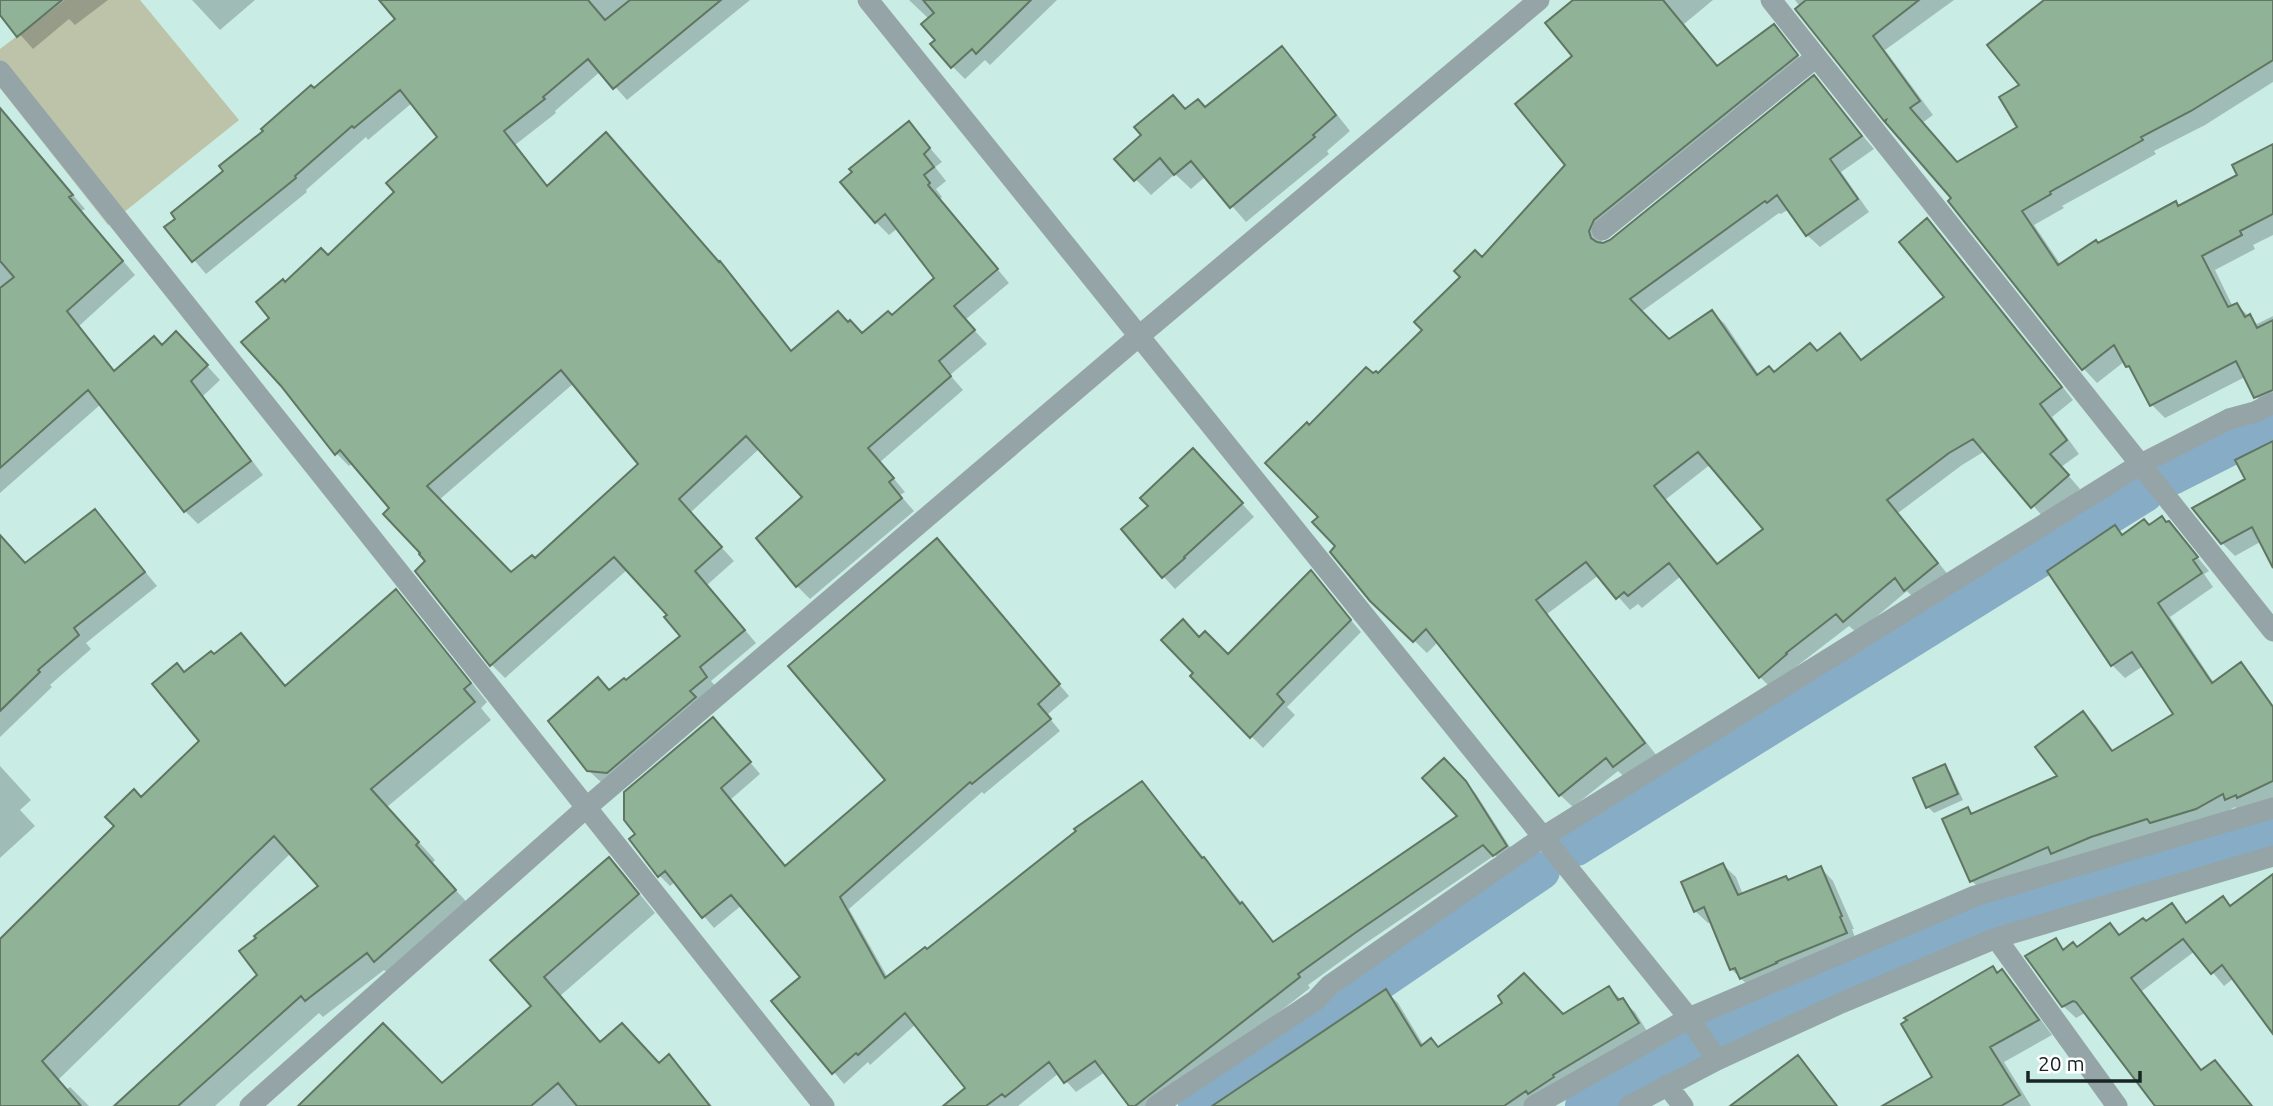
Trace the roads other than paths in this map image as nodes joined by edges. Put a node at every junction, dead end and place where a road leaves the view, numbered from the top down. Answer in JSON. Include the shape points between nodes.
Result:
{"nodes":[{"id":1,"x":868,"y":0,"type":"edge"},
{"id":2,"x":1539,"y":0,"type":"edge"},
{"id":3,"x":1771,"y":0,"type":"edge"},
{"id":4,"x":1815,"y":58,"type":"junction"},
{"id":5,"x":0,"y":71,"type":"edge"},
{"id":6,"x":1602,"y":230,"type":"dead end"},
{"id":7,"x":1138,"y":337,"type":"junction"},
{"id":8,"x":2273,"y":403,"type":"edge"},
{"id":9,"x":2139,"y":465,"type":"junction"},
{"id":10,"x":2273,"y":631,"type":"edge"},
{"id":11,"x":587,"y":807,"type":"junction"},
{"id":12,"x":2273,"y":807,"type":"edge"},
{"id":13,"x":1543,"y":836,"type":"junction"},
{"id":14,"x":2273,"y":856,"type":"edge"},
{"id":15,"x":1996,"y":938,"type":"junction"},
{"id":16,"x":1693,"y":1023,"type":"junction"},
{"id":17,"x":1714,"y":1055,"type":"junction"},
{"id":18,"x":1667,"y":1085,"type":"junction"},
{"id":19,"x":250,"y":1106,"type":"edge"},
{"id":20,"x":824,"y":1106,"type":"edge"},
{"id":21,"x":1156,"y":1106,"type":"edge"},
{"id":22,"x":1534,"y":1106,"type":"edge"},
{"id":23,"x":1629,"y":1106,"type":"edge"},
{"id":24,"x":1683,"y":1106,"type":"edge"},
{"id":25,"x":2117,"y":1106,"type":"edge"}],
"edges":[{"from":1,"to":7,"type":"street"},
{"from":2,"to":7,"type":"street"},
{"from":3,"to":4,"type":"street"},
{"from":4,"to":6,"type":"street"},
{"from":4,"to":9,"type":"street"},
{"from":5,"to":11,"type":"street"},
{"from":7,"to":11,"type":"street"},
{"from":7,"to":13,"type":"street"},
{"from":8,"to":9,"type":"street","via":[[2229,419]]},
{"from":9,"to":10,"type":"street"},
{"from":9,"to":13,"type":"street"},
{"from":11,"to":19,"type":"street"},
{"from":11,"to":20,"type":"street"},
{"from":12,"to":16,"type":"street","via":[[1975,896]]},
{"from":13,"to":16,"type":"street"},
{"from":13,"to":21,"type":"street","via":[[1330,985],[1316,1000]]},
{"from":14,"to":15,"type":"street"},
{"from":15,"to":17,"type":"street"},
{"from":15,"to":25,"type":"street"},
{"from":16,"to":17,"type":"street"},
{"from":16,"to":22,"type":"street"},
{"from":17,"to":18,"type":"street"},
{"from":18,"to":23,"type":"street"},
{"from":18,"to":24,"type":"street"}]}
